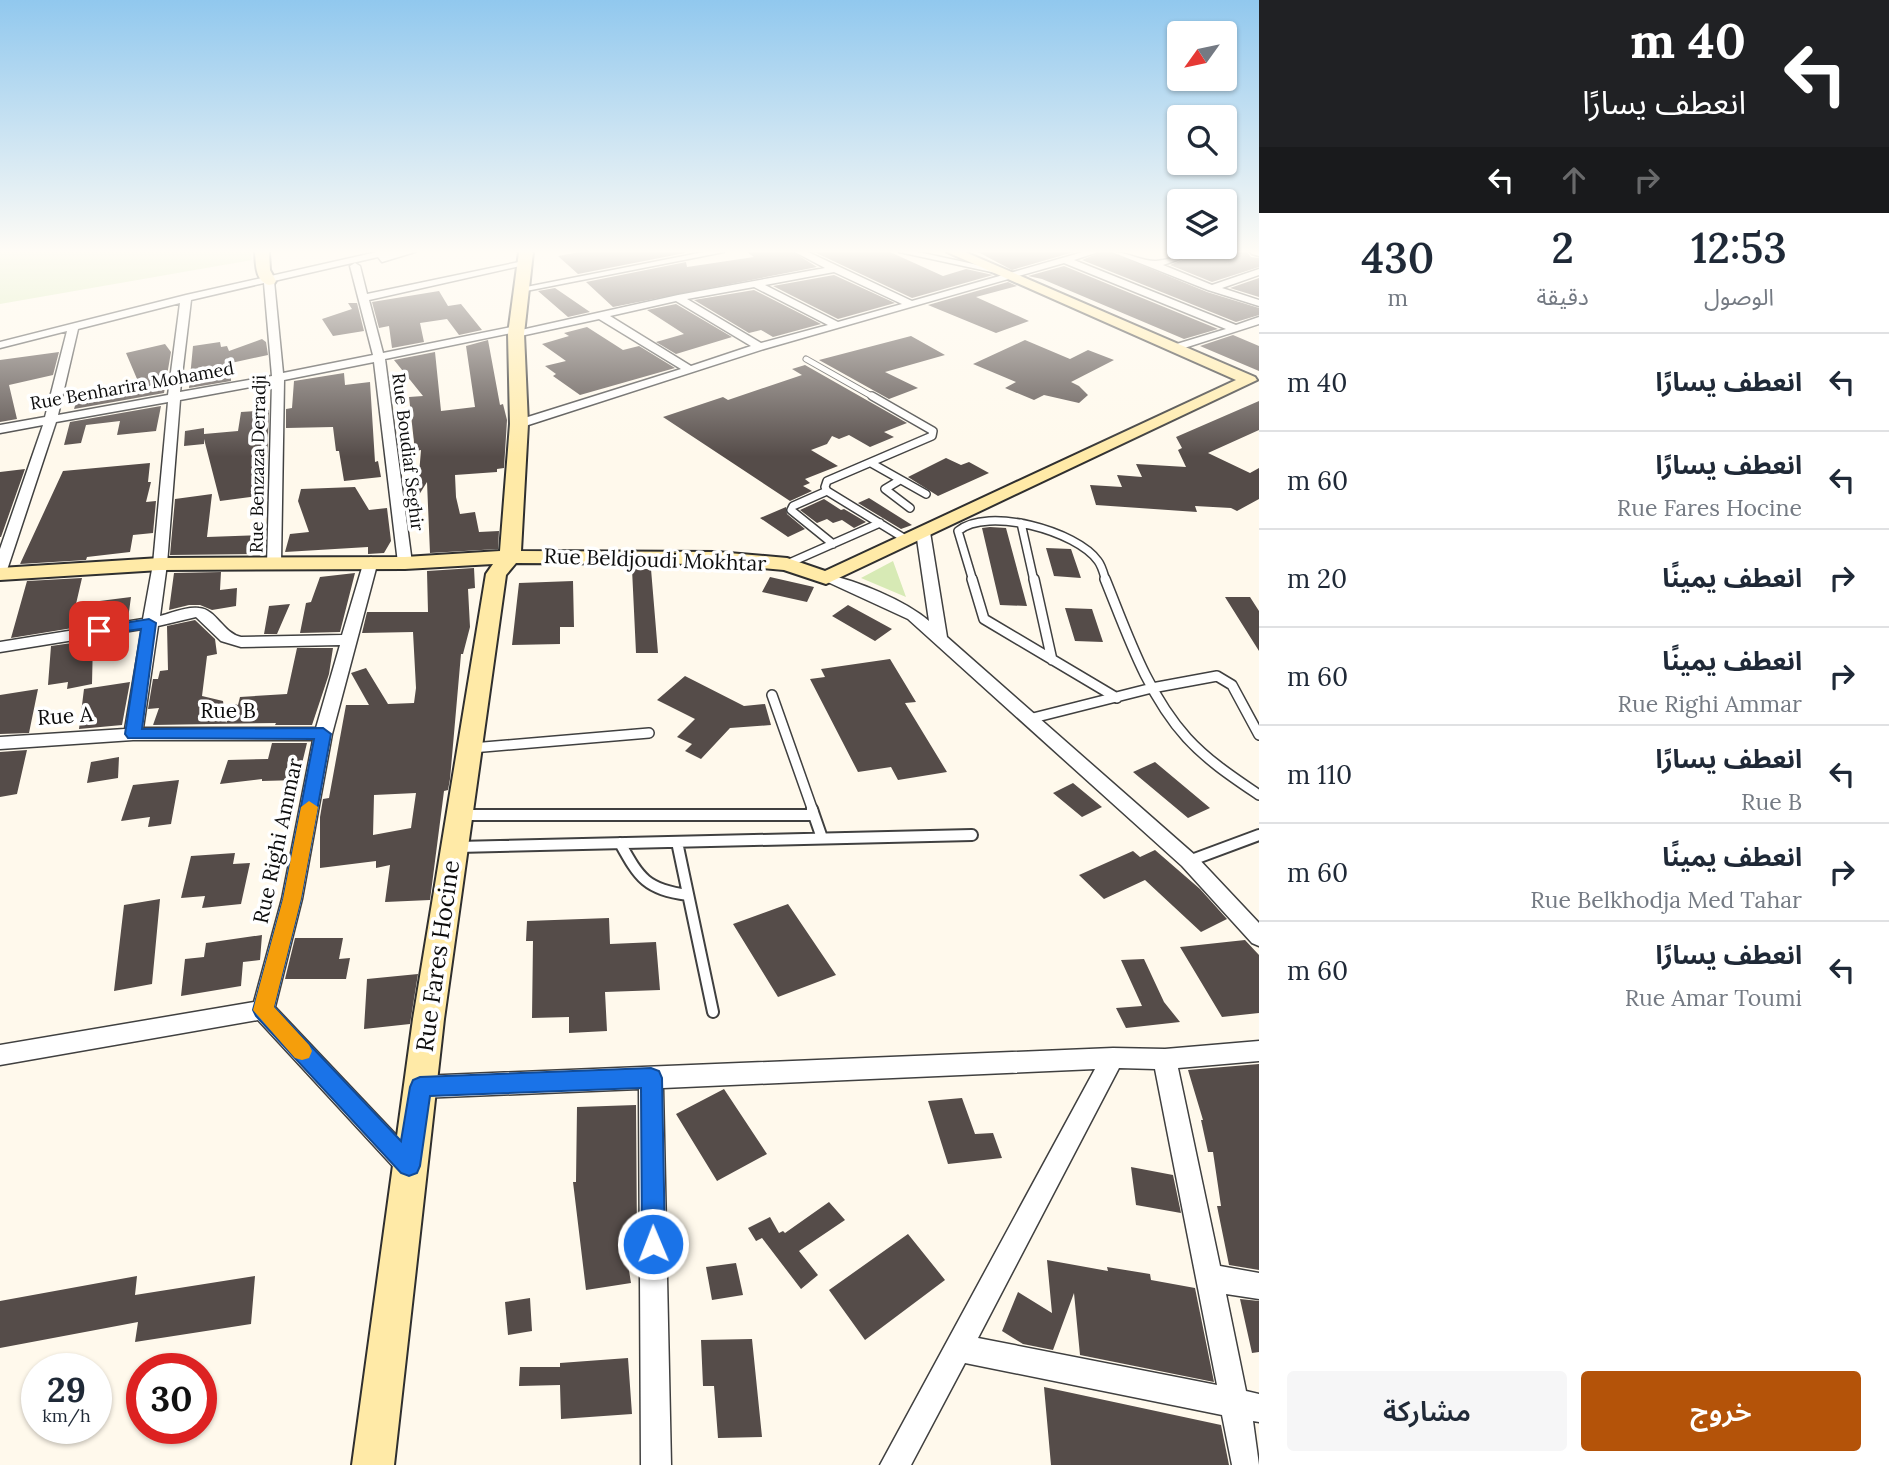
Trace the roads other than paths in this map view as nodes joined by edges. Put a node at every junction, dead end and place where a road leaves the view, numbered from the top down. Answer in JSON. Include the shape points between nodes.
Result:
{"nodes":[{"id":1,"x":99,"y":320,"type":"edge"},
{"id":2,"x":183,"y":320,"type":"edge"},
{"id":3,"x":273,"y":320,"type":"edge"},
{"id":4,"x":370,"y":320,"type":"edge"},
{"id":5,"x":517,"y":320,"type":"edge"},
{"id":6,"x":577,"y":320,"type":"edge"},
{"id":7,"x":609,"y":320,"type":"edge"},
{"id":8,"x":715,"y":320,"type":"edge"},
{"id":9,"x":826,"y":320,"type":"edge"},
{"id":10,"x":857,"y":320,"type":"edge"},
{"id":11,"x":1110,"y":320,"type":"edge"},
{"id":12,"x":1215,"y":320,"type":"edge"},
{"id":13,"x":1259,"y":320,"type":"edge"},
{"id":14,"x":837,"y":326,"type":"junction"},
{"id":15,"x":73,"y":327,"type":"junction"},
{"id":16,"x":1237,"y":329,"type":"junction"},
{"id":17,"x":516,"y":331,"type":"junction"},
{"id":18,"x":0,"y":345,"type":"edge"},
{"id":19,"x":760,"y":347,"type":"junction"},
{"id":20,"x":1174,"y":348,"type":"junction"},
{"id":21,"x":379,"y":358,"type":"junction"},
{"id":22,"x":806,"y":359,"type":"dead end"},
{"id":23,"x":690,"y":370,"type":"junction"},
{"id":24,"x":278,"y":378,"type":"junction"},
{"id":25,"x":1256,"y":380,"type":"edge"},
{"id":26,"x":174,"y":396,"type":"junction"},
{"id":27,"x":51,"y":419,"type":"junction"},
{"id":28,"x":519,"y":424,"type":"junction"},
{"id":29,"x":0,"y":429,"type":"edge"},
{"id":30,"x":871,"y":463,"type":"junction"},
{"id":31,"x":901,"y":480,"type":"junction"},
{"id":32,"x":827,"y":491,"type":"junction"},
{"id":33,"x":926,"y":494,"type":"dead end"},
{"id":34,"x":910,"y":508,"type":"dead end"},
{"id":35,"x":880,"y":523,"type":"junction"},
{"id":36,"x":1021,"y":523,"type":"junction"},
{"id":37,"x":915,"y":536,"type":"junction"},
{"id":38,"x":833,"y":544,"type":"junction"},
{"id":39,"x":371,"y":561,"type":"junction"},
{"id":40,"x":405,"y":563,"type":"junction"},
{"id":41,"x":160,"y":564,"type":"junction"},
{"id":42,"x":274,"y":564,"type":"junction"},
{"id":43,"x":787,"y":564,"type":"junction"},
{"id":44,"x":503,"y":565,"type":"junction"},
{"id":45,"x":0,"y":572,"type":"edge"},
{"id":46,"x":826,"y":578,"type":"junction"},
{"id":47,"x":149,"y":623,"type":"junction"},
{"id":48,"x":939,"y":639,"type":"junction"},
{"id":49,"x":348,"y":640,"type":"junction"},
{"id":50,"x":0,"y":647,"type":"edge"},
{"id":51,"x":1052,"y":660,"type":"junction"},
{"id":52,"x":1152,"y":688,"type":"junction"},
{"id":53,"x":772,"y":695,"type":"dead end"},
{"id":54,"x":1117,"y":698,"type":"junction"},
{"id":55,"x":1029,"y":719,"type":"junction"},
{"id":56,"x":649,"y":733,"type":"dead end"},
{"id":57,"x":133,"y":734,"type":"junction"},
{"id":58,"x":323,"y":734,"type":"junction"},
{"id":59,"x":1259,"y":735,"type":"edge"},
{"id":60,"x":0,"y":743,"type":"edge"},
{"id":61,"x":467,"y":748,"type":"junction"},
{"id":62,"x":1259,"y":795,"type":"edge"},
{"id":63,"x":458,"y":815,"type":"junction"},
{"id":64,"x":814,"y":815,"type":"junction"},
{"id":65,"x":972,"y":835,"type":"dead end"},
{"id":66,"x":1259,"y":835,"type":"edge"},
{"id":67,"x":822,"y":838,"type":"junction"},
{"id":68,"x":677,"y":842,"type":"junction"},
{"id":69,"x":620,"y":843,"type":"junction"},
{"id":70,"x":453,"y":847,"type":"junction"},
{"id":71,"x":1189,"y":862,"type":"junction"},
{"id":72,"x":688,"y":895,"type":"junction"},
{"id":73,"x":1259,"y":937,"type":"edge"},
{"id":74,"x":263,"y":1010,"type":"junction"},
{"id":75,"x":713,"y":1012,"type":"dead end"},
{"id":76,"x":1259,"y":1051,"type":"edge"},
{"id":77,"x":0,"y":1055,"type":"edge"},
{"id":78,"x":1112,"y":1058,"type":"junction"},
{"id":79,"x":1165,"y":1059,"type":"junction"},
{"id":80,"x":651,"y":1078,"type":"junction"},
{"id":81,"x":420,"y":1087,"type":"junction"},
{"id":82,"x":409,"y":1166,"type":"junction"},
{"id":83,"x":1208,"y":1277,"type":"junction"},
{"id":84,"x":1259,"y":1286,"type":"edge"},
{"id":85,"x":958,"y":1348,"type":"junction"},
{"id":86,"x":1246,"y":1406,"type":"edge"},
{"id":87,"x":373,"y":1465,"type":"edge"},
{"id":88,"x":656,"y":1465,"type":"edge"},
{"id":89,"x":895,"y":1465,"type":"edge"},
{"id":90,"x":1247,"y":1465,"type":"edge"}],
"edges":[{"from":1,"to":15,"type":"street"},
{"from":2,"to":26,"type":"street"},
{"from":3,"to":24,"type":"street","name":"Rue Benzaza Derradji"},
{"from":4,"to":21,"type":"street","name":"Rue Boudiaf Seghir"},
{"from":5,"to":17,"type":"street","name":"Rue Fares Hocine"},
{"from":6,"to":17,"type":"street","name":"Rue Benharira Mohamed"},
{"from":7,"to":23,"type":"street"},
{"from":8,"to":19,"type":"street"},
{"from":9,"to":14,"type":"street"},
{"from":10,"to":14,"type":"street"},
{"from":11,"to":20,"type":"street"},
{"from":12,"to":16,"type":"street"},
{"from":13,"to":16,"type":"street"},
{"from":14,"to":19,"type":"street"},
{"from":15,"to":18,"type":"street"},
{"from":15,"to":27,"type":"street"},
{"from":16,"to":20,"type":"street"},
{"from":17,"to":21,"type":"street","name":"Rue Benharira Mohamed"},
{"from":17,"to":28,"type":"street","name":"Rue Fares Hocine"},
{"from":19,"to":23,"type":"street"},
{"from":20,"to":25,"type":"street"},
{"from":21,"to":24,"type":"street","name":"Rue Benharira Mohamed"},
{"from":21,"to":40,"type":"street","name":"Rue Boudiaf Seghir"},
{"from":22,"to":30,"type":"lane","via":[[933,431],[922,442]]},
{"from":23,"to":28,"type":"street"},
{"from":24,"to":26,"type":"street","name":"Rue Benharira Mohamed"},
{"from":24,"to":42,"type":"street","name":"Rue Benzaza Derradji"},
{"from":25,"to":37,"type":"street"},
{"from":26,"to":27,"type":"street","name":"Rue Benharira Mohamed"},
{"from":26,"to":41,"type":"street"},
{"from":27,"to":29,"type":"street","name":"Rue Benharira Mohamed"},
{"from":27,"to":45,"type":"street"},
{"from":28,"to":44,"type":"street","name":"Rue Fares Hocine"},
{"from":30,"to":31,"type":"lane"},
{"from":30,"to":32,"type":"lane","via":[[827,481]]},
{"from":31,"to":33,"type":"lane"},
{"from":31,"to":34,"type":"lane","via":[[885,489],[886,493]]},
{"from":32,"to":35,"type":"lane"},
{"from":32,"to":38,"type":"lane","via":[[791,510]]},
{"from":35,"to":37,"type":"lane"},
{"from":35,"to":38,"type":"lane"},
{"from":36,"to":51,"type":"lane"},
{"from":36,"to":51,"type":"lane","via":[[973,521],[958,531],[980,614]]},
{"from":36,"to":52,"type":"lane","via":[[1060,534],[1098,561]]},
{"from":37,"to":46,"type":"street"},
{"from":37,"to":48,"type":"street"},
{"from":38,"to":43,"type":"lane"},
{"from":39,"to":40,"type":"street","name":"Rue Beldjoudi Mokhtar"},
{"from":39,"to":42,"type":"street","name":"Rue Beldjoudi Mokhtar"},
{"from":39,"to":49,"type":"street","name":"Rue Righi Ammar"},
{"from":40,"to":44,"type":"street","name":"Rue Beldjoudi Mokhtar"},
{"from":41,"to":42,"type":"street","name":"Rue Beldjoudi Mokhtar"},
{"from":41,"to":45,"type":"street","name":"Rue Beldjoudi Mokhtar"},
{"from":41,"to":47,"type":"street"},
{"from":43,"to":44,"type":"street","name":"Rue Beldjoudi Mokhtar","via":[[717,558]]},
{"from":43,"to":46,"type":"street","name":"Rue Beldjoudi Mokhtar"},
{"from":44,"to":61,"type":"street","name":"Rue Fares Hocine"},
{"from":46,"to":48,"type":"street","name":"Rue Beldjoudi Mokhtar","via":[[913,616]]},
{"from":47,"to":49,"type":"street","via":[[198,612],[221,635],[240,642]]},
{"from":47,"to":50,"type":"street"},
{"from":47,"to":57,"type":"street"},
{"from":48,"to":55,"type":"street","name":"Rue Beldjoudi Mokhtar"},
{"from":49,"to":58,"type":"street","name":"Rue Righi Ammar"},
{"from":51,"to":54,"type":"lane"},
{"from":52,"to":54,"type":"lane"},
{"from":52,"to":59,"type":"lane","via":[[1206,676],[1225,680],[1232,684]]},
{"from":52,"to":62,"type":"lane","via":[[1181,732]]},
{"from":53,"to":64,"type":"lane"},
{"from":54,"to":55,"type":"lane"},
{"from":55,"to":71,"type":"street","name":"Rue Beldjoudi Mokhtar"},
{"from":56,"to":61,"type":"lane"},
{"from":57,"to":58,"type":"street","name":"Rue B"},
{"from":57,"to":60,"type":"street","name":"Rue A"},
{"from":58,"to":74,"type":"street","name":"Rue Righi Ammar","via":[[292,899]]},
{"from":61,"to":63,"type":"street","name":"Rue Fares Hocine"},
{"from":63,"to":64,"type":"lane"},
{"from":63,"to":70,"type":"street","name":"Rue Fares Hocine"},
{"from":64,"to":67,"type":"lane"},
{"from":65,"to":67,"type":"lane"},
{"from":66,"to":71,"type":"lane"},
{"from":67,"to":68,"type":"lane"},
{"from":68,"to":69,"type":"lane"},
{"from":68,"to":72,"type":"lane"},
{"from":69,"to":70,"type":"lane"},
{"from":69,"to":72,"type":"lane","via":[[639,877],[649,885]]},
{"from":70,"to":81,"type":"street","name":"Rue Fares Hocine"},
{"from":71,"to":73,"type":"street","name":"Rue Beldjoudi Mokhtar"},
{"from":72,"to":75,"type":"lane"},
{"from":74,"to":77,"type":"street"},
{"from":74,"to":82,"type":"street"},
{"from":76,"to":79,"type":"street"},
{"from":78,"to":79,"type":"street"},
{"from":78,"to":80,"type":"street"},
{"from":78,"to":85,"type":"street"},
{"from":79,"to":83,"type":"street"},
{"from":80,"to":81,"type":"street"},
{"from":80,"to":88,"type":"street"},
{"from":81,"to":82,"type":"street","name":"Rue Fares Hocine"},
{"from":82,"to":87,"type":"street","name":"Rue Fares Hocine"},
{"from":83,"to":84,"type":"street"},
{"from":83,"to":86,"type":"street"},
{"from":85,"to":86,"type":"street"},
{"from":85,"to":89,"type":"street"},
{"from":86,"to":90,"type":"street"}]}
